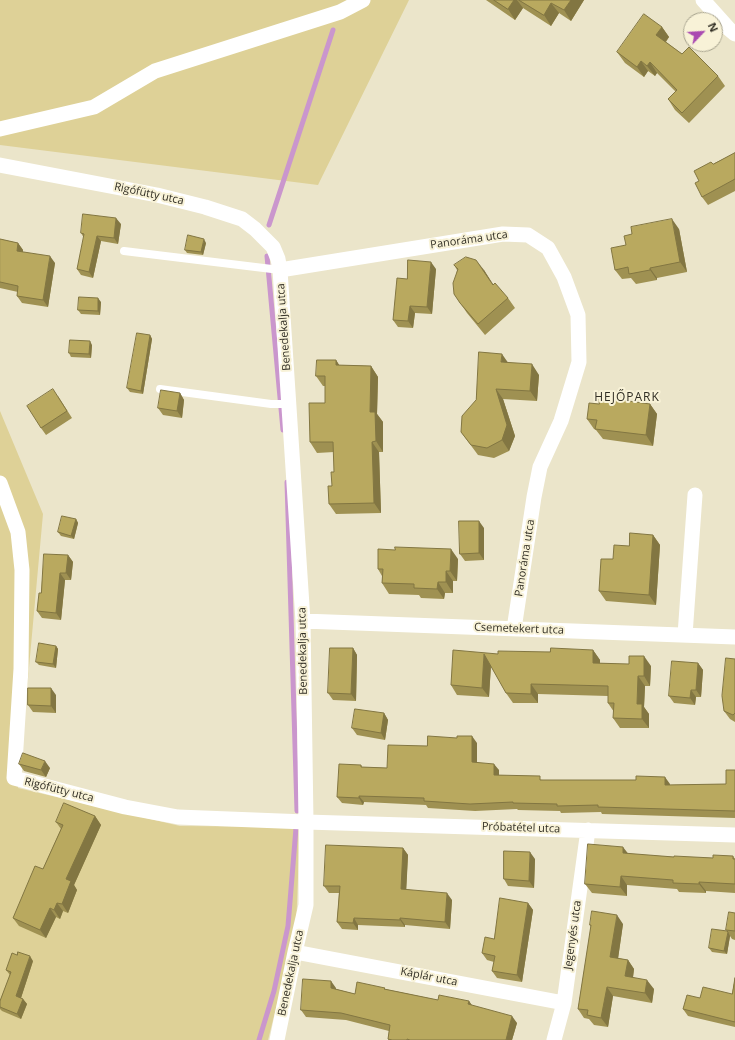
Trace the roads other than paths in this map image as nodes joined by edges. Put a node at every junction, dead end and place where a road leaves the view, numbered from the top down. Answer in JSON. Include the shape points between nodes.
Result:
{"nodes":[{"id":1,"x":363,"y":0,"type":"edge"},
{"id":2,"x":703,"y":0,"type":"edge"},
{"id":3,"x":735,"y":34,"type":"edge"},
{"id":4,"x":0,"y":129,"type":"edge"},
{"id":5,"x":0,"y":165,"type":"edge"},
{"id":6,"x":124,"y":251,"type":"dead end"},
{"id":7,"x":279,"y":264,"type":"junction"},
{"id":8,"x":160,"y":389,"type":"edge"},
{"id":9,"x":289,"y":404,"type":"junction"},
{"id":10,"x":0,"y":483,"type":"edge"},
{"id":11,"x":695,"y":495,"type":"dead end"},
{"id":12,"x":303,"y":621,"type":"junction"},
{"id":13,"x":514,"y":629,"type":"junction"},
{"id":14,"x":685,"y":635,"type":"junction"},
{"id":15,"x":735,"y":637,"type":"edge"},
{"id":16,"x":306,"y":822,"type":"junction"},
{"id":17,"x":588,"y":830,"type":"junction"},
{"id":18,"x":735,"y":835,"type":"edge"},
{"id":19,"x":295,"y":952,"type":"junction"},
{"id":20,"x":564,"y":1003,"type":"junction"},
{"id":21,"x":277,"y":1040,"type":"edge"},
{"id":22,"x":554,"y":1040,"type":"edge"}],
"edges":[{"from":1,"to":4,"type":"street","via":[[340,12],[155,71],[94,107]]},
{"from":2,"to":3,"type":"street"},
{"from":5,"to":7,"type":"street","name":"Rigófütty utca","via":[[157,195],[205,206],[242,219],[273,247]]},
{"from":6,"to":7,"type":"lane","via":[[262,268]]},
{"from":7,"to":9,"type":"street","name":"Benedekalja utca"},
{"from":7,"to":13,"type":"street","name":"Panoráma utca","via":[[503,234],[528,235],[548,248],[564,277],[578,315],[579,362],[561,421],[540,467]]},
{"from":8,"to":9,"type":"lane","via":[[271,404]]},
{"from":9,"to":12,"type":"street","name":"Benedekalja utca"},
{"from":10,"to":16,"type":"street","name":"Rigófütty utca","via":[[18,532],[22,570],[21,670],[14,778],[125,807],[178,816]]},
{"from":11,"to":14,"type":"street"},
{"from":12,"to":13,"type":"street","name":"Csemetekert utca"},
{"from":12,"to":16,"type":"street","name":"Benedekalja utca"},
{"from":13,"to":14,"type":"street","name":"Csemetekert utca"},
{"from":14,"to":15,"type":"street","name":"Csemetekert utca"},
{"from":16,"to":17,"type":"street","name":"Próbatétel utca"},
{"from":16,"to":19,"type":"street","name":"Benedekalja utca","via":[[306,905]]},
{"from":17,"to":18,"type":"street","name":"Próbatétel utca"},
{"from":17,"to":20,"type":"street","name":"Jegenyés utca"},
{"from":19,"to":20,"type":"street","name":"Káplár utca"},
{"from":19,"to":21,"type":"street","name":"Benedekalja utca"},
{"from":20,"to":22,"type":"street","name":"Jegenyés utca"}]}
